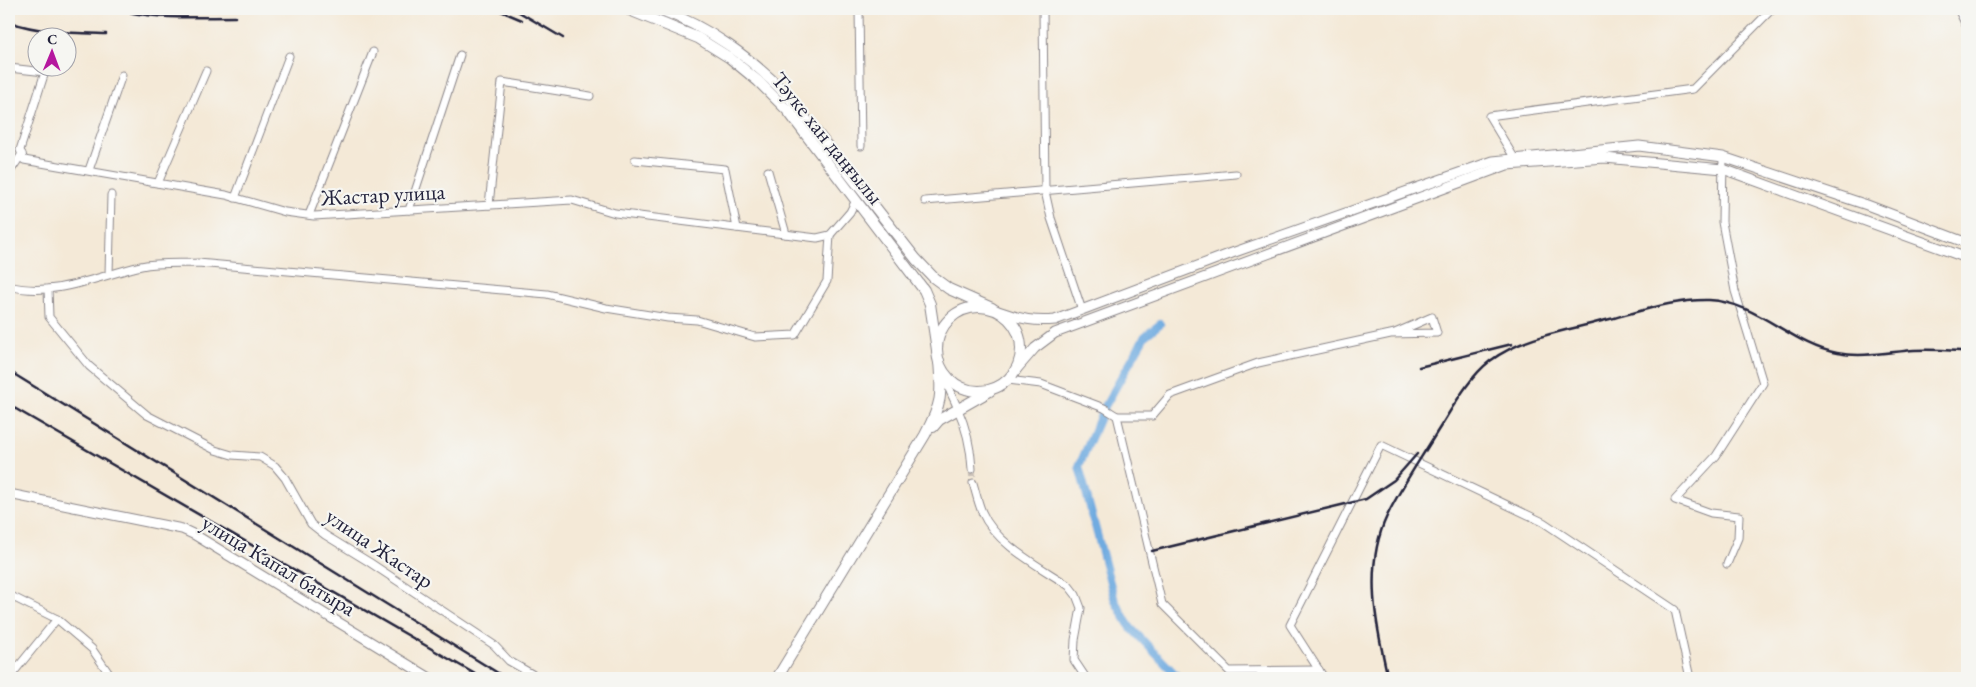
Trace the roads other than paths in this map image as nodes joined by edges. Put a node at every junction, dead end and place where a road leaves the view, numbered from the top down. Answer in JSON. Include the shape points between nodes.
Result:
{"nodes":[{"id":1,"x":626,"y":9,"type":"edge"},
{"id":2,"x":659,"y":9,"type":"edge"},
{"id":3,"x":859,"y":9,"type":"edge"},
{"id":4,"x":1043,"y":9,"type":"edge"},
{"id":5,"x":1772,"y":9,"type":"edge"},
{"id":6,"x":1958,"y":9,"type":"edge"},
{"id":7,"x":1967,"y":27,"type":"edge"},
{"id":8,"x":373,"y":52,"type":"dead end"},
{"id":9,"x":460,"y":55,"type":"dead end"},
{"id":10,"x":289,"y":56,"type":"dead end"},
{"id":11,"x":9,"y":68,"type":"edge"},
{"id":12,"x":206,"y":71,"type":"dead end"},
{"id":13,"x":122,"y":75,"type":"dead end"},
{"id":14,"x":590,"y":96,"type":"dead end"},
{"id":15,"x":861,"y":146,"type":"dead end"},
{"id":16,"x":22,"y":154,"type":"junction"},
{"id":17,"x":1723,"y":157,"type":"junction"},
{"id":18,"x":1516,"y":158,"type":"junction"},
{"id":19,"x":635,"y":160,"type":"dead end"},
{"id":20,"x":1723,"y":169,"type":"junction"},
{"id":21,"x":89,"y":170,"type":"junction"},
{"id":22,"x":768,"y":171,"type":"dead end"},
{"id":23,"x":9,"y":173,"type":"edge"},
{"id":24,"x":1236,"y":174,"type":"dead end"},
{"id":25,"x":158,"y":183,"type":"junction"},
{"id":26,"x":1045,"y":190,"type":"junction"},
{"id":27,"x":111,"y":195,"type":"dead end"},
{"id":28,"x":236,"y":198,"type":"junction"},
{"id":29,"x":856,"y":200,"type":"junction"},
{"id":30,"x":925,"y":201,"type":"dead end"},
{"id":31,"x":489,"y":205,"type":"junction"},
{"id":32,"x":409,"y":210,"type":"junction"},
{"id":33,"x":309,"y":215,"type":"junction"},
{"id":34,"x":737,"y":228,"type":"junction"},
{"id":35,"x":786,"y":234,"type":"junction"},
{"id":36,"x":830,"y":235,"type":"junction"},
{"id":37,"x":1967,"y":243,"type":"edge"},
{"id":38,"x":1967,"y":258,"type":"edge"},
{"id":39,"x":916,"y":259,"type":"junction"},
{"id":40,"x":906,"y":267,"type":"junction"},
{"id":41,"x":109,"y":274,"type":"junction"},
{"id":42,"x":9,"y":286,"type":"edge"},
{"id":43,"x":48,"y":289,"type":"junction"},
{"id":44,"x":996,"y":310,"type":"junction"},
{"id":45,"x":1082,"y":310,"type":"junction"},
{"id":46,"x":1390,"y":334,"type":"junction"},
{"id":47,"x":937,"y":350,"type":"junction"},
{"id":48,"x":941,"y":365,"type":"junction"},
{"id":49,"x":1015,"y":371,"type":"junction"},
{"id":50,"x":1008,"y":380,"type":"junction"},
{"id":51,"x":997,"y":387,"type":"junction"},
{"id":52,"x":958,"y":409,"type":"junction"},
{"id":53,"x":1117,"y":416,"type":"junction"},
{"id":54,"x":925,"y":435,"type":"junction"},
{"id":55,"x":972,"y":469,"type":"tunnel mouth"},
{"id":56,"x":973,"y":483,"type":"tunnel mouth"},
{"id":57,"x":9,"y":494,"type":"edge"},
{"id":58,"x":1727,"y":564,"type":"dead end"},
{"id":59,"x":9,"y":595,"type":"edge"},
{"id":60,"x":57,"y":619,"type":"junction"},
{"id":61,"x":1319,"y":670,"type":"junction"},
{"id":62,"x":9,"y":678,"type":"edge"},
{"id":63,"x":112,"y":678,"type":"edge"},
{"id":64,"x":430,"y":678,"type":"edge"},
{"id":65,"x":539,"y":678,"type":"edge"},
{"id":66,"x":777,"y":678,"type":"edge"},
{"id":67,"x":1086,"y":678,"type":"edge"},
{"id":68,"x":1324,"y":678,"type":"edge"},
{"id":69,"x":1690,"y":678,"type":"edge"}],
"edges":[{"from":1,"to":29,"type":"main road","name":"Тәуке хан даңғылы","via":[[698,38],[758,81],[788,111]]},
{"from":2,"to":39,"type":"main road","name":"Тәуке хан даңғылы","via":[[730,44],[765,72],[788,96]]},
{"from":3,"to":15,"type":"street"},
{"from":4,"to":26,"type":"street"},
{"from":5,"to":18,"type":"street","via":[[1693,89],[1489,116]]},
{"from":6,"to":7,"type":"street"},
{"from":8,"to":33,"type":"street"},
{"from":9,"to":32,"type":"street"},
{"from":10,"to":28,"type":"street"},
{"from":11,"to":16,"type":"street","via":[[45,72],[20,150]]},
{"from":12,"to":25,"type":"street"},
{"from":13,"to":21,"type":"street"},
{"from":14,"to":31,"type":"street","via":[[502,82]]},
{"from":16,"to":21,"type":"street","name":"Жастар улица","via":[[24,160]]},
{"from":16,"to":23,"type":"street"},
{"from":17,"to":18,"type":"main road","via":[[1639,146]]},
{"from":17,"to":20,"type":"street"},
{"from":17,"to":37,"type":"main road"},
{"from":18,"to":45,"type":"main road","via":[[1484,164]]},
{"from":19,"to":34,"type":"street","via":[[725,169]]},
{"from":20,"to":38,"type":"main road"},
{"from":20,"to":49,"type":"main road","via":[[1604,158],[1507,165],[1056,333],[1035,348]]},
{"from":20,"to":58,"type":"street","via":[[1722,222],[1735,290],[1763,383],[1716,456],[1675,500],[1711,513],[1739,516],[1738,538]]},
{"from":21,"to":25,"type":"street","name":"Жастар улица"},
{"from":22,"to":35,"type":"street"},
{"from":24,"to":26,"type":"street"},
{"from":25,"to":28,"type":"street","name":"Жастар улица"},
{"from":26,"to":30,"type":"street"},
{"from":26,"to":45,"type":"street","via":[[1051,218]]},
{"from":27,"to":41,"type":"street"},
{"from":28,"to":33,"type":"street","name":"Жастар улица","via":[[285,212]]},
{"from":29,"to":36,"type":"street"},
{"from":29,"to":40,"type":"main road","name":"Тәуке хан даңғылы"},
{"from":31,"to":32,"type":"street","name":"Жастар улица"},
{"from":31,"to":34,"type":"street","name":"Жастар улица","via":[[572,200],[615,213]]},
{"from":32,"to":33,"type":"street","name":"Жастар улица"},
{"from":34,"to":35,"type":"street","name":"Жастар улица"},
{"from":35,"to":36,"type":"street","name":"Жастар улица","via":[[817,238]]},
{"from":36,"to":41,"type":"street","via":[[827,281],[795,336],[756,337],[698,320],[606,308],[547,294],[198,262],[143,266]]},
{"from":39,"to":40,"type":"main road"},
{"from":39,"to":44,"type":"main road","name":"Тәуке хан даңғылы","via":[[948,289]]},
{"from":40,"to":47,"type":"main road","name":"Тәуке хан даңғылы","via":[[924,290],[930,304]]},
{"from":41,"to":43,"type":"street"},
{"from":42,"to":43,"type":"street"},
{"from":43,"to":65,"type":"street","name":"улица Жастар","via":[[50,318],[88,366],[147,415],[215,450],[260,457],[275,466],[311,524],[324,535],[494,645],[510,661]]},
{"from":44,"to":45,"type":"main road","via":[[1039,322]]},
{"from":44,"to":47,"type":"main road","via":[[976,307],[960,311],[939,334]]},
{"from":44,"to":49,"type":"main road","via":[[1013,323],[1020,338],[1021,355]]},
{"from":46,"to":46,"type":"street","via":[[1432,317],[1437,332],[1409,334]]},
{"from":46,"to":53,"type":"street","via":[[1258,362],[1170,395],[1152,416]]},
{"from":47,"to":48,"type":"main road"},
{"from":48,"to":51,"type":"main road","via":[[956,384],[969,389]]},
{"from":48,"to":52,"type":"street"},
{"from":48,"to":54,"type":"main road","via":[[941,395]]},
{"from":49,"to":50,"type":"main road"},
{"from":50,"to":51,"type":"main road"},
{"from":50,"to":53,"type":"street","via":[[1041,384]]},
{"from":51,"to":52,"type":"main road"},
{"from":52,"to":54,"type":"main road","via":[[939,420]]},
{"from":52,"to":55,"type":"street","via":[[970,448]]},
{"from":53,"to":61,"type":"street","via":[[1162,604],[1229,671]]},
{"from":54,"to":66,"type":"main road"},
{"from":56,"to":67,"type":"street","via":[[982,514],[1007,544],[1069,586],[1076,595],[1081,608],[1074,660]]},
{"from":57,"to":64,"type":"main road","name":"улица Капал батыра","via":[[182,529]]},
{"from":59,"to":60,"type":"street"},
{"from":60,"to":62,"type":"street"},
{"from":60,"to":63,"type":"street","via":[[92,649]]},
{"from":61,"to":68,"type":"street"},
{"from":61,"to":69,"type":"street","via":[[1290,625],[1381,445],[1543,522],[1675,610]]}]}
